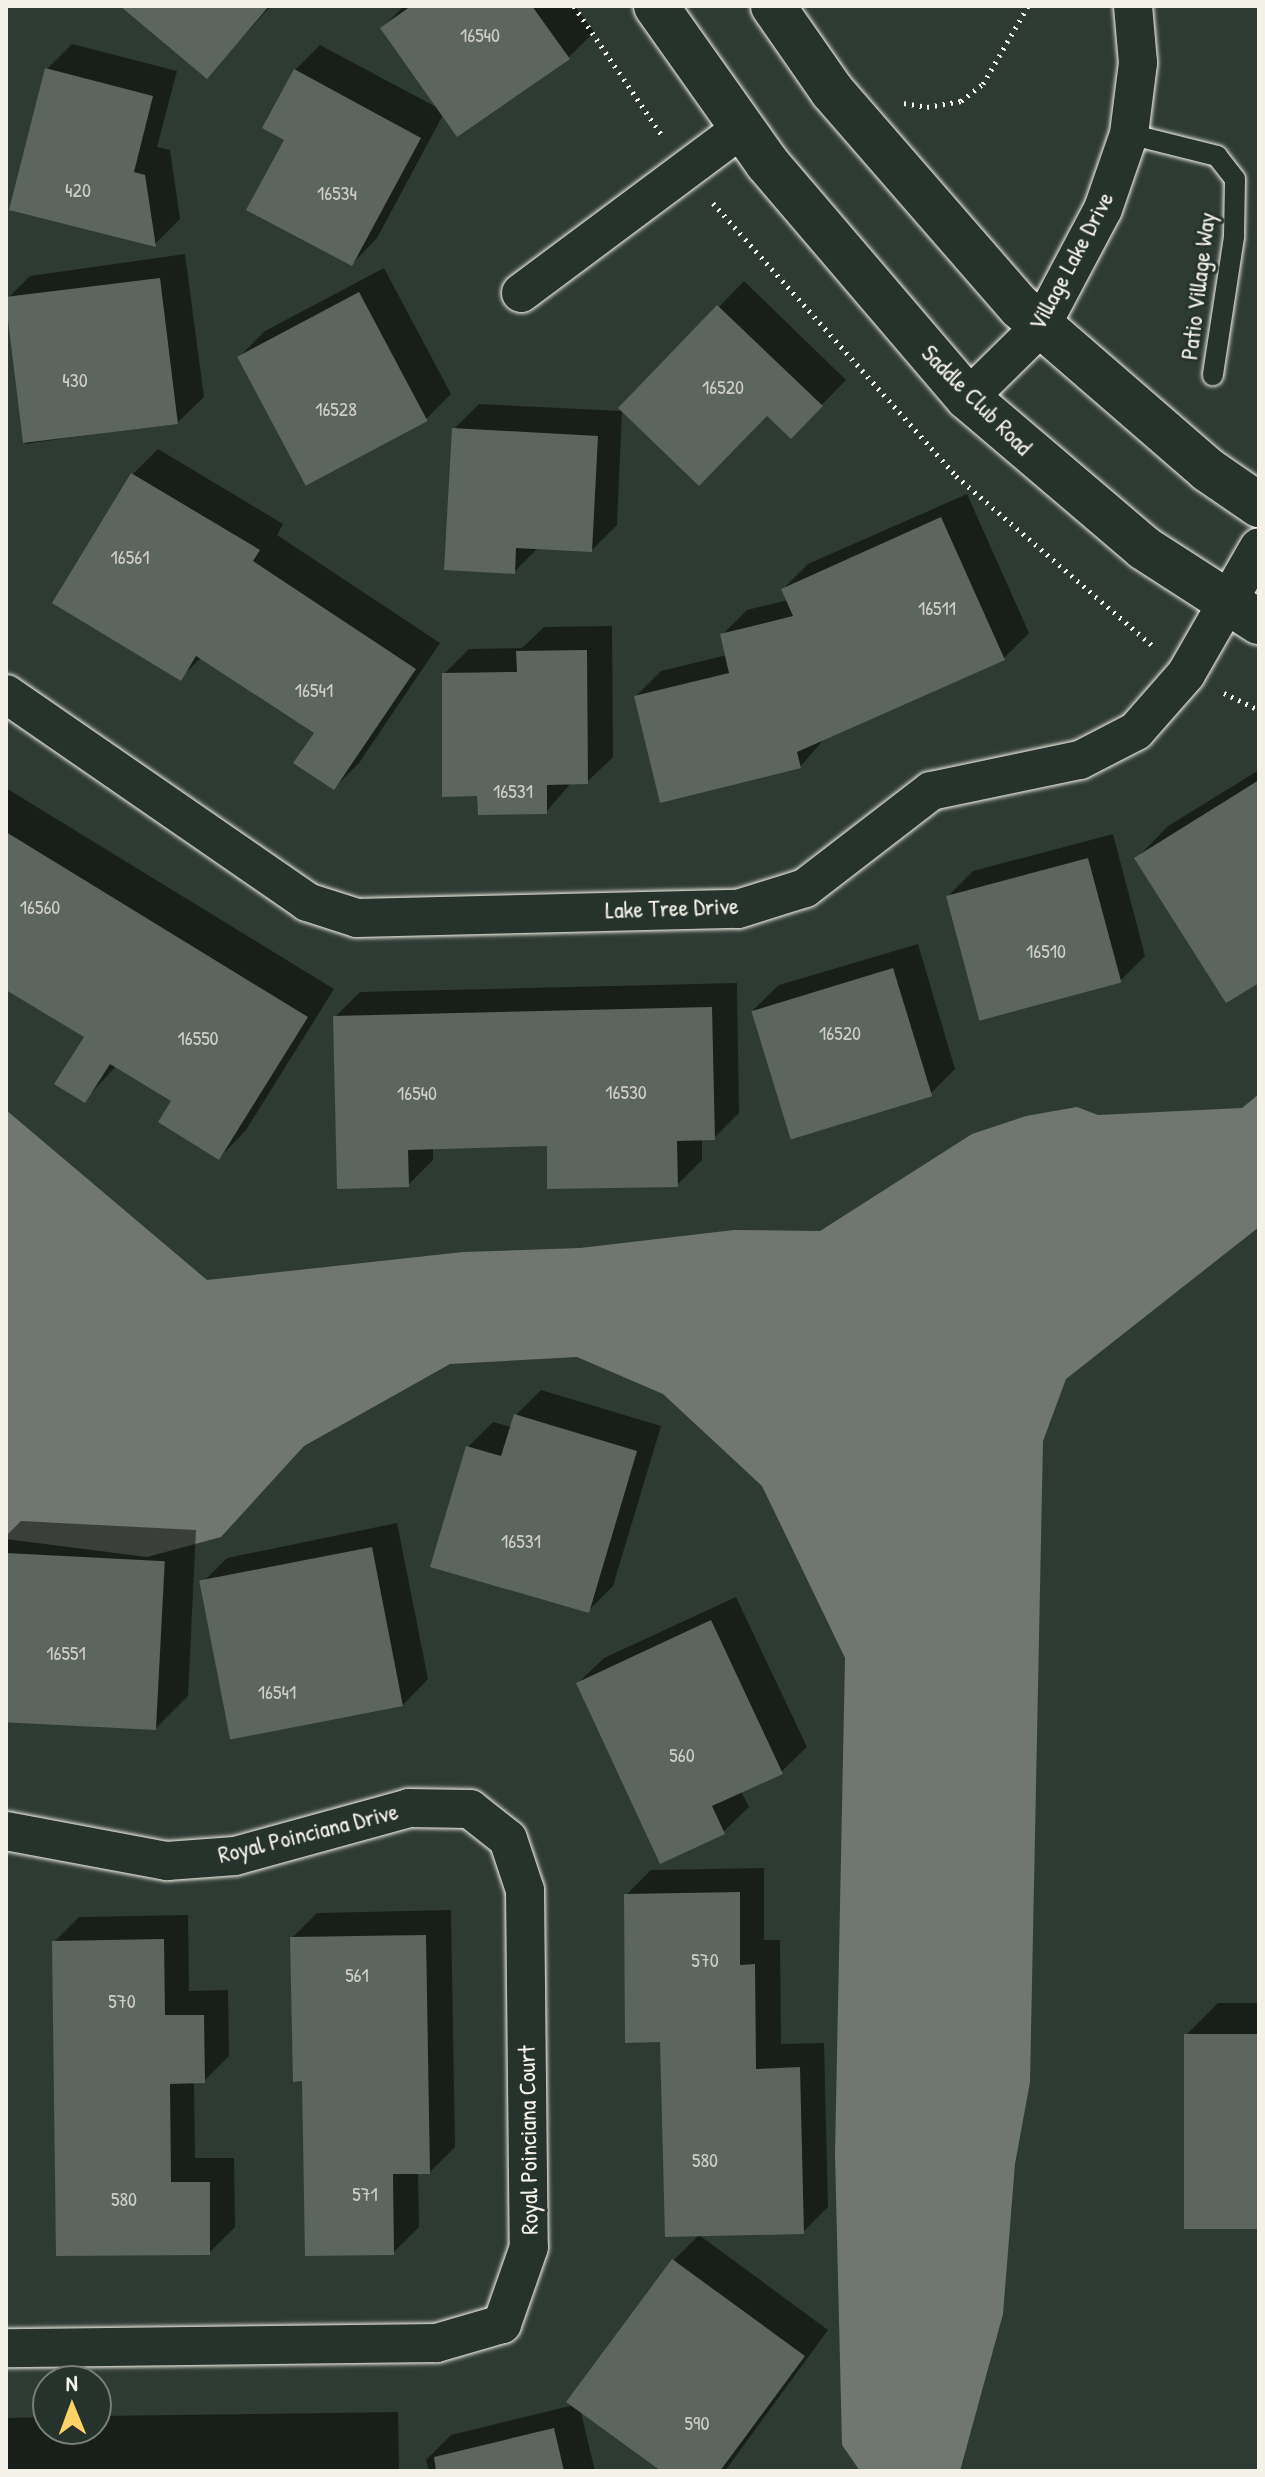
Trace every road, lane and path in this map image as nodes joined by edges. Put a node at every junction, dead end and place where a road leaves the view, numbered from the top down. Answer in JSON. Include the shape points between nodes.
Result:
{"nodes":[{"id":1,"x":574,"y":6,"type":"edge"},
{"id":2,"x":656,"y":6,"type":"edge"},
{"id":3,"x":773,"y":6,"type":"edge"},
{"id":4,"x":1028,"y":6,"type":"edge"},
{"id":5,"x":1133,"y":6,"type":"edge"},
{"id":6,"x":891,"y":101,"type":"dead end"},
{"id":7,"x":742,"y":128,"type":"junction"},
{"id":8,"x":1129,"y":134,"type":"junction"},
{"id":9,"x":686,"y":170,"type":"junction"},
{"id":10,"x":521,"y":293,"type":"dead end"},
{"id":11,"x":1041,"y":326,"type":"junction"},
{"id":12,"x":1213,"y":375,"type":"dead end"},
{"id":13,"x":968,"y":398,"type":"junction"},
{"id":14,"x":1259,"y":505,"type":"edge"},
{"id":15,"x":1259,"y":547,"type":"edge"},
{"id":16,"x":1243,"y":612,"type":"edge"},
{"id":17,"x":1186,"y":674,"type":"junction"},
{"id":18,"x":6,"y":694,"type":"edge"},
{"id":19,"x":470,"y":1809,"type":"joint"},
{"id":20,"x":6,"y":1831,"type":"edge"},
{"id":21,"x":6,"y":2348,"type":"edge"}],
"edges":[{"from":1,"to":9,"type":"path"},
{"from":2,"to":7,"type":"street","name":"Saddle Club Road"},
{"from":3,"to":11,"type":"street","via":[[832,91]]},
{"from":4,"to":6,"type":"path","via":[[983,84],[961,101],[927,107]]},
{"from":5,"to":8,"type":"street","name":"Village Lake Drive","via":[[1138,63]]},
{"from":7,"to":9,"type":"street"},
{"from":7,"to":13,"type":"street","name":"Saddle Club Road"},
{"from":8,"to":11,"type":"street","name":"Village Lake Drive","via":[[1103,209]]},
{"from":8,"to":12,"type":"lane","name":"Patio Village Way","via":[[1217,156],[1235,179],[1234,237]]},
{"from":9,"to":10,"type":"street"},
{"from":9,"to":17,"type":"path","via":[[806,313],[956,476]]},
{"from":11,"to":13,"type":"street","name":"Village Lake Drive"},
{"from":11,"to":14,"type":"street","via":[[1208,470]]},
{"from":13,"to":16,"type":"street","name":"Saddle Club Road","via":[[1144,548]]},
{"from":15,"to":16,"type":"street","name":"Lake Tree Drive"},
{"from":16,"to":17,"type":"street","name":"Lake Tree Drive"},
{"from":17,"to":18,"type":"street","name":"Lake Tree Drive","via":[[1136,731],[1109,748],[1080,760],[931,791],[805,888],[738,909],[357,918],[307,902]]},
{"from":19,"to":20,"type":"street","name":"Royal Poinciana Drive","via":[[409,1808],[235,1856],[167,1861]]},
{"from":19,"to":21,"type":"street","name":"Royal Poinciana Court","via":[[508,1839],[525,1890],[529,2247],[502,2324],[436,2343]]}]}
